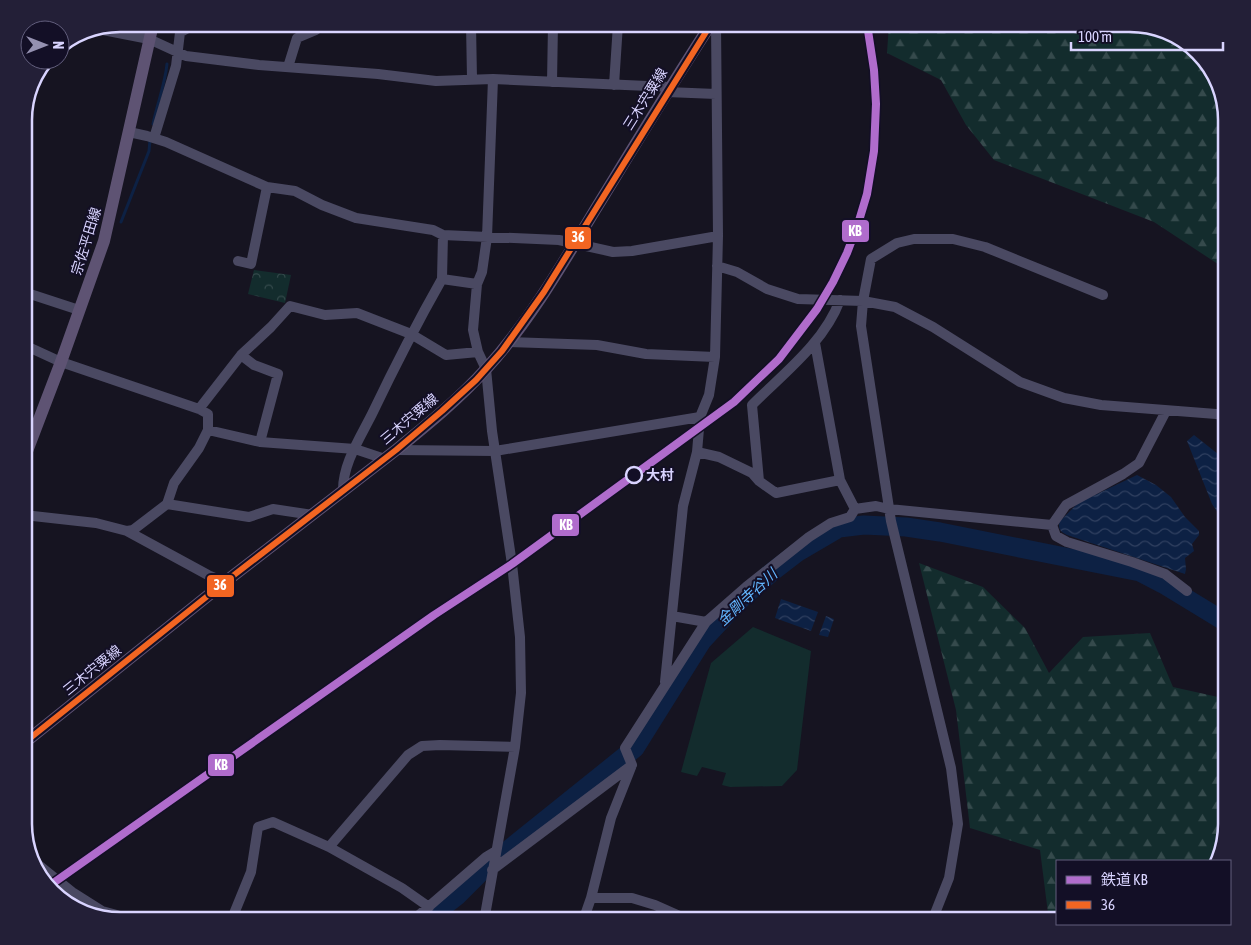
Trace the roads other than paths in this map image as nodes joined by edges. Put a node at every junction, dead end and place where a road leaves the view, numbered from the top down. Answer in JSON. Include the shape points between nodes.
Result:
{"nodes":[{"id":1,"x":115,"y":32,"type":"edge"},
{"id":2,"x":151,"y":32,"type":"edge"},
{"id":3,"x":180,"y":32,"type":"edge"},
{"id":4,"x":311,"y":32,"type":"edge"},
{"id":5,"x":471,"y":32,"type":"edge"},
{"id":6,"x":553,"y":32,"type":"edge"},
{"id":7,"x":617,"y":32,"type":"edge"},
{"id":8,"x":706,"y":32,"type":"edge"},
{"id":9,"x":716,"y":32,"type":"edge"},
{"id":10,"x":149,"y":39,"type":"junction"},
{"id":11,"x":178,"y":52,"type":"junction"},
{"id":12,"x":288,"y":67,"type":"junction"},
{"id":13,"x":472,"y":79,"type":"junction"},
{"id":14,"x":493,"y":79,"type":"junction"},
{"id":15,"x":552,"y":82,"type":"junction"},
{"id":16,"x":614,"y":85,"type":"junction"},
{"id":17,"x":668,"y":90,"type":"junction"},
{"id":18,"x":716,"y":94,"type":"junction"},
{"id":19,"x":129,"y":132,"type":"junction"},
{"id":20,"x":154,"y":138,"type":"junction"},
{"id":21,"x":266,"y":186,"type":"junction"},
{"id":22,"x":444,"y":235,"type":"junction"},
{"id":23,"x":718,"y":236,"type":"junction"},
{"id":24,"x":486,"y":237,"type":"junction"},
{"id":25,"x":575,"y":243,"type":"junction"},
{"id":26,"x":238,"y":261,"type":"dead end"},
{"id":27,"x":717,"y":266,"type":"junction"},
{"id":28,"x":442,"y":279,"type":"junction"},
{"id":29,"x":477,"y":284,"type":"junction"},
{"id":30,"x":33,"y":295,"type":"edge"},
{"id":31,"x":1103,"y":295,"type":"dead end"},
{"id":32,"x":840,"y":300,"type":"junction"},
{"id":33,"x":863,"y":301,"type":"junction"},
{"id":34,"x":79,"y":310,"type":"junction"},
{"id":35,"x":411,"y":334,"type":"junction"},
{"id":36,"x":509,"y":342,"type":"junction"},
{"id":37,"x":815,"y":343,"type":"junction"},
{"id":38,"x":33,"y":349,"type":"edge"},
{"id":39,"x":478,"y":352,"type":"junction"},
{"id":40,"x":241,"y":355,"type":"junction"},
{"id":41,"x":714,"y":357,"type":"junction"},
{"id":42,"x":61,"y":362,"type":"junction"},
{"id":43,"x":486,"y":369,"type":"junction"},
{"id":44,"x":199,"y":409,"type":"junction"},
{"id":45,"x":1166,"y":411,"type":"junction"},
{"id":46,"x":1218,"y":414,"type":"edge"},
{"id":47,"x":700,"y":417,"type":"junction"},
{"id":48,"x":208,"y":430,"type":"junction"},
{"id":49,"x":33,"y":436,"type":"edge"},
{"id":50,"x":260,"y":442,"type":"junction"},
{"id":51,"x":355,"y":449,"type":"junction"},
{"id":52,"x":396,"y":450,"type":"junction"},
{"id":53,"x":495,"y":451,"type":"junction"},
{"id":54,"x":697,"y":452,"type":"junction"},
{"id":55,"x":386,"y":459,"type":"junction"},
{"id":56,"x":759,"y":480,"type":"junction"},
{"id":57,"x":840,"y":480,"type":"junction"},
{"id":58,"x":342,"y":492,"type":"junction"},
{"id":59,"x":167,"y":504,"type":"junction"},
{"id":60,"x":889,"y":508,"type":"junction"},
{"id":61,"x":855,"y":509,"type":"junction"},
{"id":62,"x":313,"y":515,"type":"junction"},
{"id":63,"x":33,"y":516,"type":"edge"},
{"id":64,"x":1052,"y":525,"type":"junction"},
{"id":65,"x":127,"y":531,"type":"junction"},
{"id":66,"x":225,"y":582,"type":"junction"},
{"id":67,"x":1187,"y":592,"type":"dead end"},
{"id":68,"x":672,"y":616,"type":"junction"},
{"id":69,"x":706,"y":622,"type":"junction"},
{"id":70,"x":665,"y":685,"type":"junction"},
{"id":71,"x":33,"y":736,"type":"edge"},
{"id":72,"x":515,"y":747,"type":"junction"},
{"id":73,"x":632,"y":766,"type":"junction"},
{"id":74,"x":329,"y":847,"type":"junction"},
{"id":75,"x":496,"y":852,"type":"junction"},
{"id":76,"x":43,"y":868,"type":"edge"},
{"id":77,"x":492,"y":870,"type":"junction"},
{"id":78,"x":72,"y":892,"type":"junction"},
{"id":79,"x":68,"y":895,"type":"edge"},
{"id":80,"x":591,"y":898,"type":"junction"},
{"id":81,"x":429,"y":907,"type":"junction"},
{"id":82,"x":101,"y":911,"type":"edge"},
{"id":83,"x":235,"y":912,"type":"edge"},
{"id":84,"x":423,"y":912,"type":"edge"},
{"id":85,"x":485,"y":912,"type":"edge"},
{"id":86,"x":586,"y":912,"type":"edge"},
{"id":87,"x":671,"y":912,"type":"edge"},
{"id":88,"x":936,"y":912,"type":"edge"}],
"edges":[{"from":1,"to":10,"type":"street"},
{"from":2,"to":10,"type":"main road","name":"宗佐平田線"},
{"from":3,"to":11,"type":"street"},
{"from":4,"to":12,"type":"street","via":[[297,38]]},
{"from":5,"to":13,"type":"street"},
{"from":6,"to":15,"type":"street"},
{"from":7,"to":16,"type":"street"},
{"from":8,"to":17,"type":"main road","name":"三木宍粟線"},
{"from":9,"to":18,"type":"street"},
{"from":10,"to":11,"type":"street"},
{"from":10,"to":19,"type":"main road","name":"宗佐平田線"},
{"from":11,"to":12,"type":"street","via":[[186,56]]},
{"from":11,"to":20,"type":"street"},
{"from":12,"to":13,"type":"street","via":[[436,81]]},
{"from":13,"to":14,"type":"street"},
{"from":14,"to":15,"type":"street"},
{"from":14,"to":24,"type":"street"},
{"from":15,"to":16,"type":"street"},
{"from":16,"to":17,"type":"street"},
{"from":17,"to":18,"type":"street"},
{"from":17,"to":25,"type":"main road","name":"三木宍粟線"},
{"from":18,"to":23,"type":"street"},
{"from":19,"to":20,"type":"street"},
{"from":19,"to":34,"type":"main road","name":"宗佐平田線","via":[[104,241]]},
{"from":20,"to":21,"type":"street"},
{"from":21,"to":22,"type":"street","via":[[295,191],[356,218],[433,230]]},
{"from":21,"to":26,"type":"street","via":[[252,264]]},
{"from":22,"to":24,"type":"street"},
{"from":22,"to":28,"type":"street"},
{"from":23,"to":25,"type":"street","via":[[623,251]]},
{"from":23,"to":27,"type":"street"},
{"from":24,"to":25,"type":"street"},
{"from":24,"to":29,"type":"street","via":[[482,272]]},
{"from":25,"to":36,"type":"main road","name":"三木宍粟線"},
{"from":27,"to":32,"type":"street","via":[[798,299]]},
{"from":27,"to":41,"type":"street"},
{"from":28,"to":29,"type":"street"},
{"from":28,"to":35,"type":"street"},
{"from":29,"to":39,"type":"street","via":[[473,330]]},
{"from":30,"to":34,"type":"street"},
{"from":31,"to":33,"type":"street","via":[[985,247],[953,239],[914,239],[897,243],[871,259]]},
{"from":32,"to":33,"type":"street"},
{"from":32,"to":37,"type":"street"},
{"from":33,"to":45,"type":"street","via":[[894,307],[933,327],[1020,382],[1064,398]]},
{"from":33,"to":60,"type":"street","via":[[861,326]]},
{"from":34,"to":42,"type":"main road","name":"宗佐平田線"},
{"from":35,"to":39,"type":"street","via":[[446,355]]},
{"from":35,"to":40,"type":"street","via":[[357,313],[325,315],[290,306]]},
{"from":35,"to":51,"type":"street"},
{"from":36,"to":41,"type":"street","via":[[597,345],[646,354]]},
{"from":36,"to":43,"type":"main road","name":"三木宍粟線"},
{"from":37,"to":56,"type":"street","via":[[752,405]]},
{"from":37,"to":57,"type":"street"},
{"from":38,"to":42,"type":"street"},
{"from":39,"to":43,"type":"street"},
{"from":40,"to":44,"type":"street"},
{"from":40,"to":50,"type":"street","via":[[278,374]]},
{"from":41,"to":47,"type":"street","via":[[709,396]]},
{"from":42,"to":44,"type":"street"},
{"from":42,"to":49,"type":"main road","name":"宗佐平田線"},
{"from":43,"to":52,"type":"main road","name":"三木宍粟線"},
{"from":43,"to":53,"type":"street"},
{"from":44,"to":48,"type":"street","via":[[208,414]]},
{"from":45,"to":46,"type":"street"},
{"from":45,"to":64,"type":"street","via":[[1139,462],[1066,505]]},
{"from":47,"to":53,"type":"street"},
{"from":47,"to":54,"type":"street"},
{"from":48,"to":50,"type":"street"},
{"from":48,"to":59,"type":"street","via":[[174,484]]},
{"from":50,"to":51,"type":"street"},
{"from":51,"to":55,"type":"street"},
{"from":51,"to":58,"type":"street","via":[[342,478]]},
{"from":52,"to":53,"type":"street"},
{"from":52,"to":55,"type":"main road","name":"三木宍粟線"},
{"from":53,"to":72,"type":"street","via":[[520,637],[521,693]]},
{"from":54,"to":56,"type":"street","via":[[719,457],[752,473]]},
{"from":54,"to":68,"type":"street","via":[[683,506]]},
{"from":55,"to":58,"type":"main road","name":"三木宍粟線"},
{"from":56,"to":57,"type":"street","via":[[776,492]]},
{"from":57,"to":61,"type":"street"},
{"from":58,"to":62,"type":"main road","name":"三木宍粟線"},
{"from":59,"to":62,"type":"street","via":[[249,517],[273,509]]},
{"from":59,"to":65,"type":"street","via":[[133,530]]},
{"from":60,"to":61,"type":"street"},
{"from":60,"to":64,"type":"street"},
{"from":60,"to":88,"type":"street","via":[[952,768],[958,824],[949,878]]},
{"from":61,"to":69,"type":"street","via":[[850,517],[831,523],[809,537]]},
{"from":62,"to":66,"type":"main road","name":"三木宍粟線"},
{"from":63,"to":65,"type":"street"},
{"from":64,"to":67,"type":"street","via":[[1056,536],[1067,542],[1165,574]]},
{"from":65,"to":66,"type":"street"},
{"from":66,"to":71,"type":"main road","name":"三木宍粟線"},
{"from":68,"to":69,"type":"street"},
{"from":68,"to":70,"type":"street"},
{"from":69,"to":70,"type":"street"},
{"from":70,"to":73,"type":"street","via":[[626,748]]},
{"from":72,"to":74,"type":"street","via":[[422,746],[408,755]]},
{"from":72,"to":75,"type":"street"},
{"from":73,"to":77,"type":"street"},
{"from":73,"to":80,"type":"street","via":[[611,818]]},
{"from":74,"to":81,"type":"street"},
{"from":74,"to":83,"type":"street","via":[[273,822],[258,827],[251,872]]},
{"from":75,"to":77,"type":"street"},
{"from":75,"to":81,"type":"street"},
{"from":76,"to":78,"type":"street"},
{"from":77,"to":85,"type":"street"},
{"from":78,"to":79,"type":"street"},
{"from":78,"to":82,"type":"street"},
{"from":80,"to":86,"type":"street"},
{"from":80,"to":87,"type":"street","via":[[632,898]]},
{"from":81,"to":84,"type":"street"}]}
